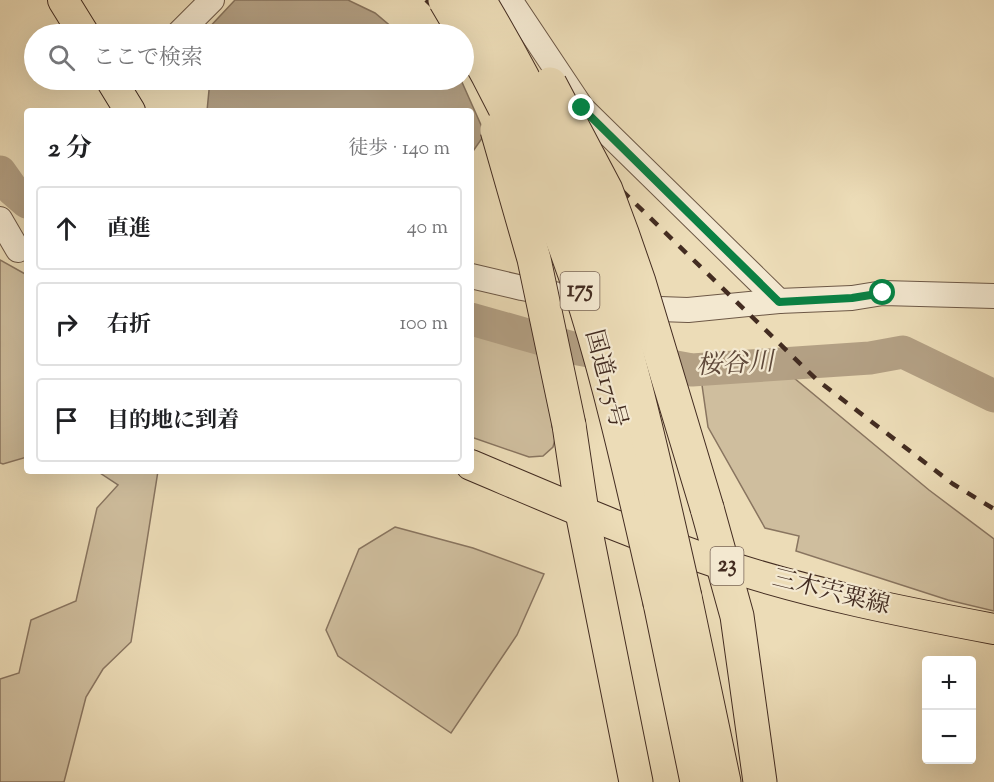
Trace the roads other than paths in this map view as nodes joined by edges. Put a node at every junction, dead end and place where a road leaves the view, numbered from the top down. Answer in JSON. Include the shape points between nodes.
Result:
{"nodes":[{"id":1,"x":63,"y":0,"type":"edge"},
{"id":2,"x":212,"y":0,"type":"edge"},
{"id":3,"x":444,"y":0,"type":"edge"},
{"id":4,"x":479,"y":0,"type":"edge"},
{"id":5,"x":493,"y":0,"type":"edge"},
{"id":6,"x":510,"y":0,"type":"edge"},
{"id":7,"x":78,"y":24,"type":"edge"},
{"id":8,"x":188,"y":24,"type":"edge"},
{"id":9,"x":454,"y":24,"type":"edge"},
{"id":10,"x":458,"y":24,"type":"edge"},
{"id":11,"x":474,"y":51,"type":"edge"},
{"id":12,"x":474,"y":73,"type":"edge"},
{"id":13,"x":0,"y":219,"type":"edge"},
{"id":14,"x":15,"y":248,"type":"edge"},
{"id":15,"x":474,"y":277,"type":"edge"},
{"id":16,"x":994,"y":296,"type":"edge"},
{"id":17,"x":779,"y":302,"type":"junction"},
{"id":18,"x":474,"y":466,"type":"edge"},
{"id":19,"x":582,"y":512,"type":"junction"},
{"id":20,"x":724,"y":565,"type":"junction"},
{"id":21,"x":673,"y":600,"type":"junction"},
{"id":22,"x":994,"y":629,"type":"edge"},
{"id":23,"x":636,"y":782,"type":"edge"},
{"id":24,"x":697,"y":782,"type":"edge"},
{"id":25,"x":724,"y":782,"type":"edge"},
{"id":26,"x":760,"y":782,"type":"edge"}],
"edges":[{"from":1,"to":7,"type":"main road"},
{"from":2,"to":8,"type":"street"},
{"from":3,"to":9,"type":"highway","number":"175","bridge":true},
{"from":3,"to":10,"type":"highway","name":"国道175号","number":"175","bridge":true},
{"from":4,"to":21,"type":"highway","name":"国道175号","number":"175","bridge":true,"via":[[528,88],[586,219],[635,379]]},
{"from":5,"to":20,"type":"highway","number":"175","bridge":true,"via":[[548,81],[606,190],[639,282]]},
{"from":6,"to":17,"type":"street","via":[[582,108]]},
{"from":11,"to":21,"type":"highway","name":"国道175号","number":"175","bridge":true,"via":[[503,101],[559,230]]},
{"from":12,"to":19,"type":"highway","number":"175","bridge":true,"via":[[499,137],[534,259],[569,425]]},
{"from":13,"to":14,"type":"street"},
{"from":15,"to":17,"type":"street","via":[[628,308],[688,310]]},
{"from":16,"to":17,"type":"street","via":[[883,293]]},
{"from":18,"to":19,"type":"main road","name":"三木宍粟線","number":"23"},
{"from":19,"to":20,"type":"main road","name":"三木宍粟線","number":"23"},
{"from":19,"to":23,"type":"highway","number":"175"},
{"from":20,"to":22,"type":"main road","name":"三木宍粟線","number":"23","via":[[804,588]]},
{"from":20,"to":26,"type":"highway","number":"175","via":[[737,615]]},
{"from":21,"to":24,"type":"highway","name":"国道175号","number":"175"},
{"from":21,"to":25,"type":"highway","name":"国道175号","number":"175"}]}
